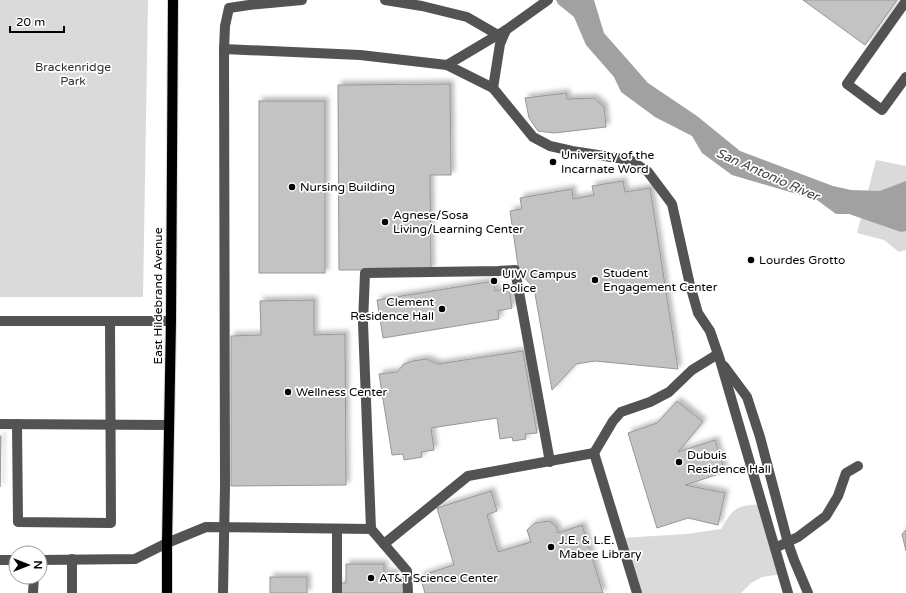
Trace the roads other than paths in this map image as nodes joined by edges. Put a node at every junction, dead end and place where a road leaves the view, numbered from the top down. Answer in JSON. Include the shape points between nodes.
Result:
{"nodes":[{"id":1,"x":173,"y":0,"type":"edge"},
{"id":2,"x":302,"y":0,"type":"edge"},
{"id":3,"x":385,"y":0,"type":"edge"},
{"id":4,"x":548,"y":0,"type":"edge"},
{"id":5,"x":906,"y":1,"type":"edge"},
{"id":6,"x":502,"y":32,"type":"junction"},
{"id":7,"x":224,"y":49,"type":"junction"},
{"id":8,"x":447,"y":66,"type":"junction"},
{"id":9,"x":906,"y":77,"type":"edge"},
{"id":10,"x":493,"y":88,"type":"junction"},
{"id":11,"x":0,"y":321,"type":"edge"},
{"id":12,"x":110,"y":321,"type":"junction"},
{"id":13,"x":171,"y":321,"type":"junction"},
{"id":14,"x":719,"y":357,"type":"junction"},
{"id":15,"x":0,"y":424,"type":"edge"},
{"id":16,"x":17,"y":424,"type":"junction"},
{"id":17,"x":110,"y":424,"type":"junction"},
{"id":18,"x":169,"y":424,"type":"junction"},
{"id":19,"x":594,"y":453,"type":"junction"},
{"id":20,"x":550,"y":462,"type":"junction"},
{"id":21,"x":858,"y":466,"type":"dead end"},
{"id":22,"x":224,"y":528,"type":"junction"},
{"id":23,"x":337,"y":529,"type":"junction"},
{"id":24,"x":371,"y":529,"type":"junction"},
{"id":25,"x":167,"y":543,"type":"junction"},
{"id":26,"x":788,"y":543,"type":"junction"},
{"id":27,"x":384,"y":544,"type":"junction"},
{"id":28,"x":775,"y":548,"type":"junction"},
{"id":29,"x":48,"y":560,"type":"edge"},
{"id":30,"x":72,"y":560,"type":"junction"},
{"id":31,"x":72,"y":593,"type":"edge"},
{"id":32,"x":167,"y":593,"type":"edge"},
{"id":33,"x":223,"y":593,"type":"edge"},
{"id":34,"x":337,"y":593,"type":"edge"},
{"id":35,"x":408,"y":593,"type":"edge"},
{"id":36,"x":637,"y":593,"type":"edge"},
{"id":37,"x":788,"y":593,"type":"edge"},
{"id":38,"x":808,"y":593,"type":"edge"}],
"edges":[{"from":1,"to":13,"type":"main road","name":"East Hildebrand Avenue"},
{"from":2,"to":7,"type":"street","via":[[229,8],[224,26]]},
{"from":3,"to":6,"type":"street","via":[[467,17]]},
{"from":4,"to":6,"type":"street"},
{"from":5,"to":9,"type":"street","via":[[847,84],[882,110]]},
{"from":6,"to":8,"type":"street"},
{"from":6,"to":10,"type":"street"},
{"from":7,"to":8,"type":"street","via":[[360,55]]},
{"from":7,"to":22,"type":"street"},
{"from":8,"to":10,"type":"street"},
{"from":10,"to":14,"type":"street","via":[[533,137],[550,146],[630,160],[648,172],[672,204],[698,313],[710,331]]},
{"from":11,"to":12,"type":"street"},
{"from":12,"to":13,"type":"street"},
{"from":12,"to":17,"type":"street"},
{"from":13,"to":18,"type":"main road","name":"East Hildebrand Avenue"},
{"from":14,"to":19,"type":"street","via":[[692,370],[669,392],[621,412]]},
{"from":14,"to":26,"type":"street","via":[[747,397]]},
{"from":14,"to":28,"type":"street"},
{"from":15,"to":16,"type":"street"},
{"from":16,"to":17,"type":"street"},
{"from":16,"to":17,"type":"street","via":[[18,522],[111,523]]},
{"from":17,"to":18,"type":"street"},
{"from":18,"to":25,"type":"main road","name":"East Hildebrand Avenue"},
{"from":19,"to":20,"type":"street"},
{"from":19,"to":36,"type":"street"},
{"from":20,"to":24,"type":"street","via":[[515,270],[365,274],[363,323]]},
{"from":20,"to":27,"type":"street","via":[[468,476]]},
{"from":21,"to":26,"type":"street","via":[[846,473],[838,496],[826,516]]},
{"from":22,"to":23,"type":"street"},
{"from":22,"to":25,"type":"street","via":[[206,527]]},
{"from":22,"to":33,"type":"street"},
{"from":23,"to":24,"type":"street"},
{"from":23,"to":34,"type":"street"},
{"from":24,"to":27,"type":"street"},
{"from":25,"to":30,"type":"street","via":[[135,559]]},
{"from":25,"to":32,"type":"main road","name":"East Hildebrand Avenue"},
{"from":26,"to":28,"type":"street"},
{"from":26,"to":38,"type":"street"},
{"from":27,"to":35,"type":"street","via":[[407,571]]},
{"from":28,"to":37,"type":"street"},
{"from":29,"to":30,"type":"street"},
{"from":30,"to":31,"type":"street"}]}
